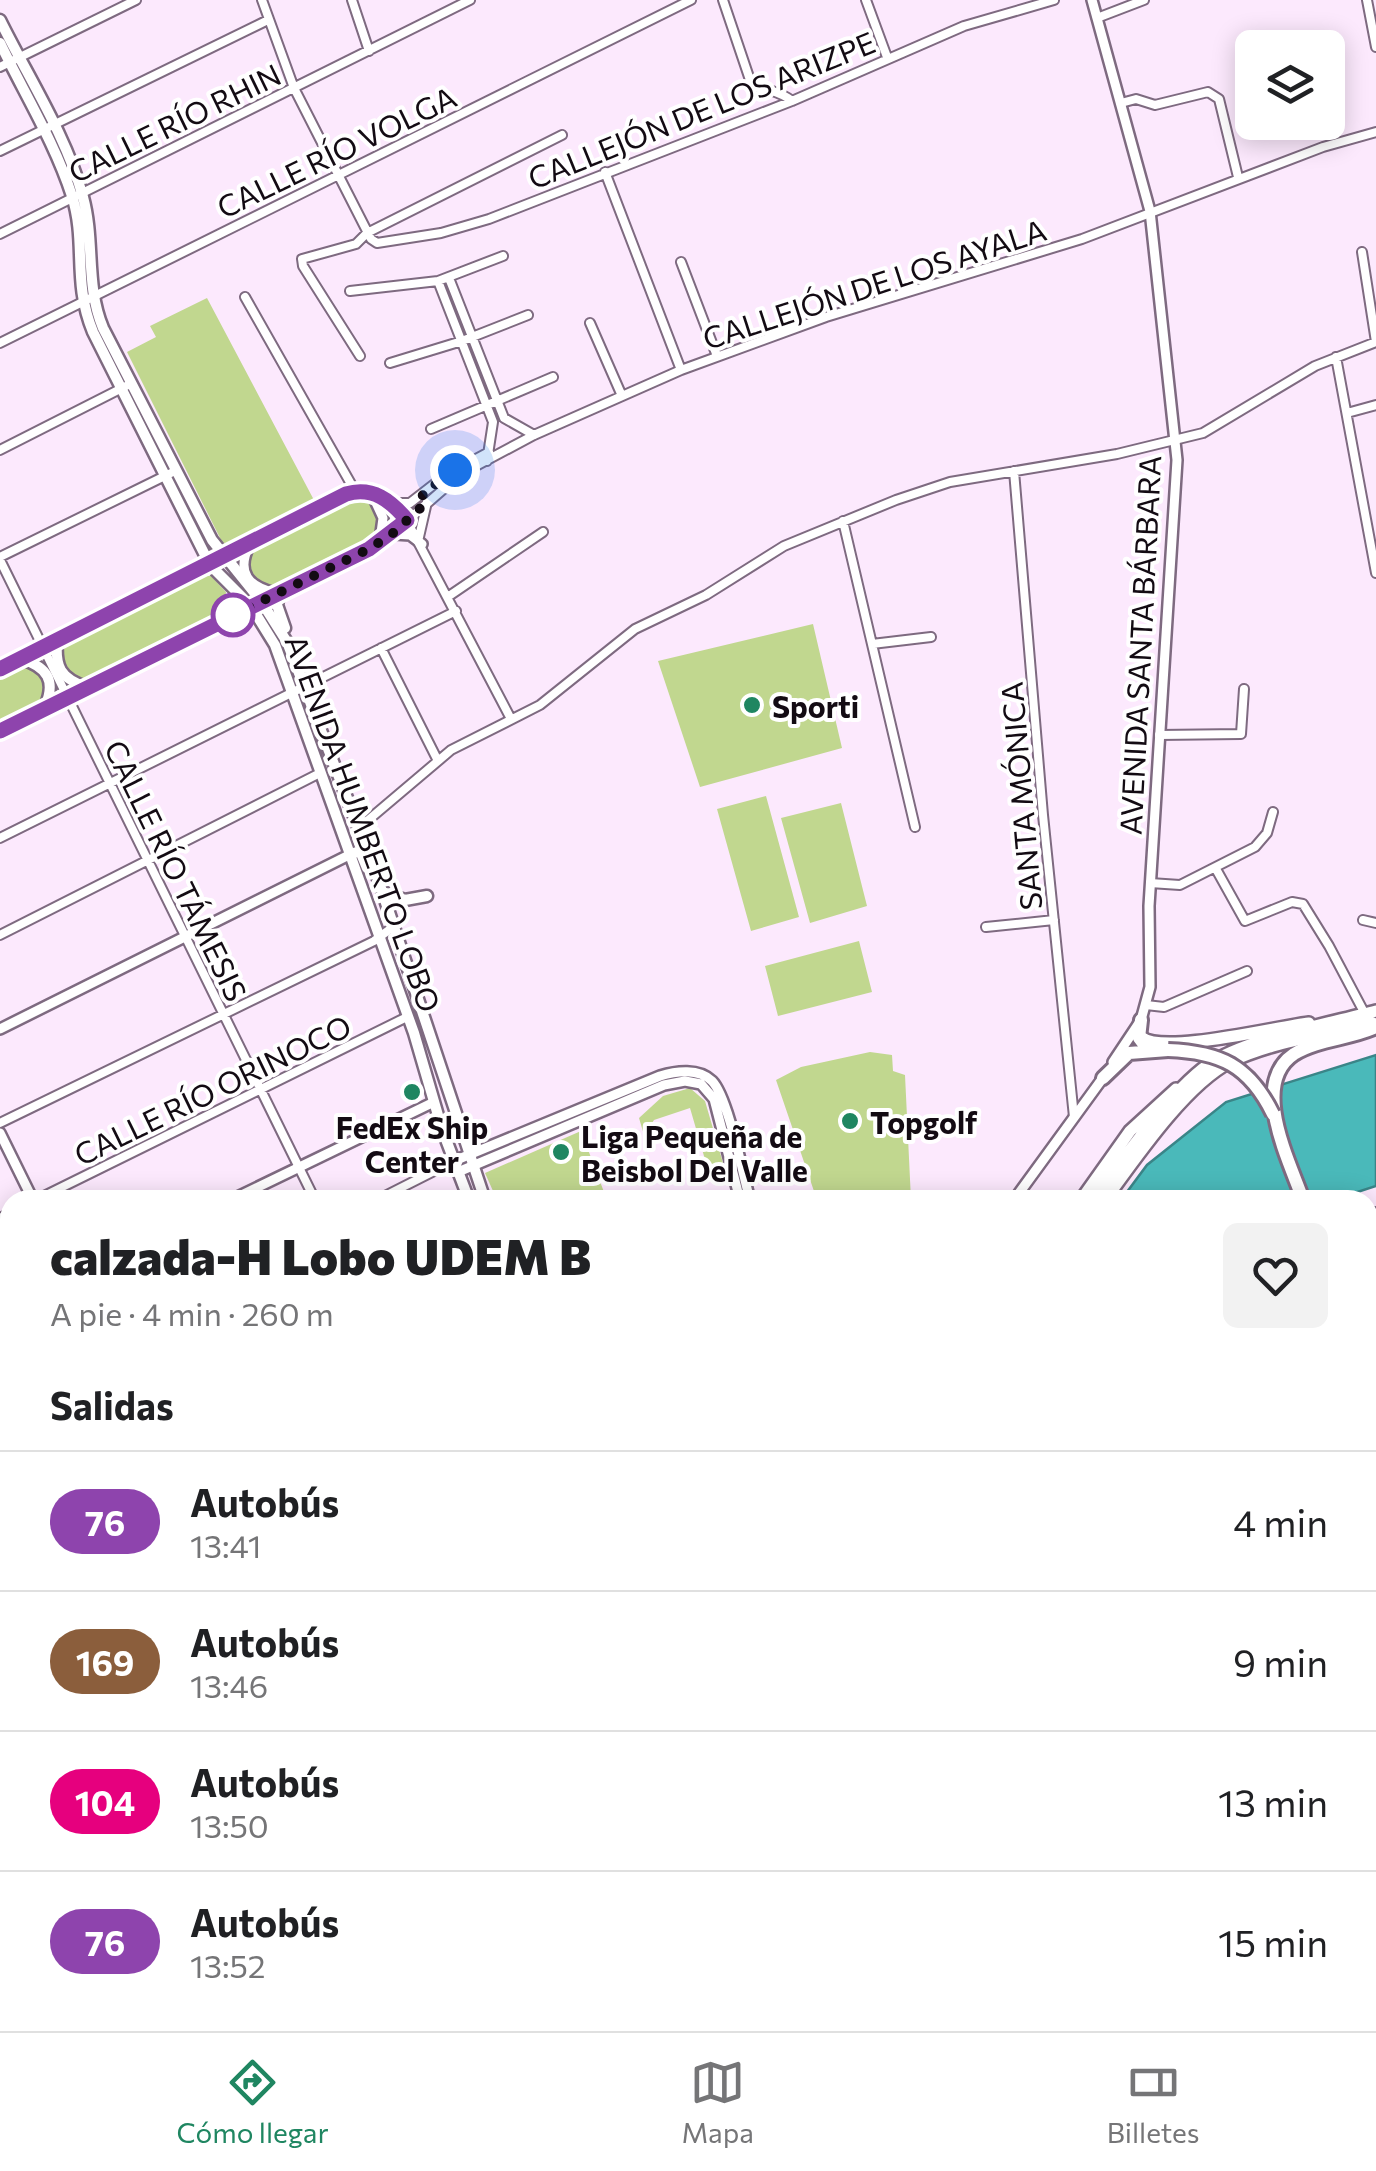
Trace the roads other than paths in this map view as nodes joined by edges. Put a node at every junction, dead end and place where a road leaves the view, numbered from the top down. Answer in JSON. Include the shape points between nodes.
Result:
{"nodes":[{"id":1,"x":136,"y":0,"type":"edge"},
{"id":2,"x":262,"y":0,"type":"edge"},
{"id":3,"x":352,"y":0,"type":"edge"},
{"id":4,"x":470,"y":0,"type":"edge"},
{"id":5,"x":692,"y":0,"type":"edge"},
{"id":6,"x":723,"y":0,"type":"edge"},
{"id":7,"x":866,"y":0,"type":"edge"},
{"id":8,"x":1054,"y":0,"type":"edge"},
{"id":9,"x":1092,"y":0,"type":"edge"},
{"id":10,"x":1144,"y":0,"type":"edge"},
{"id":11,"x":1366,"y":0,"type":"edge"},
{"id":12,"x":1098,"y":18,"type":"junction"},
{"id":13,"x":0,"y":20,"type":"edge"},
{"id":14,"x":268,"y":20,"type":"junction"},
{"id":15,"x":0,"y":43,"type":"edge"},
{"id":16,"x":1376,"y":47,"type":"edge"},
{"id":17,"x":369,"y":51,"type":"junction"},
{"id":18,"x":887,"y":57,"type":"junction"},
{"id":19,"x":9,"y":63,"type":"edge"},
{"id":20,"x":294,"y":88,"type":"junction"},
{"id":21,"x":792,"y":100,"type":"junction"},
{"id":22,"x":1121,"y":102,"type":"junction"},
{"id":23,"x":49,"y":127,"type":"junction"},
{"id":24,"x":1376,"y":132,"type":"edge"},
{"id":25,"x":562,"y":135,"type":"dead end"},
{"id":26,"x":0,"y":152,"type":"edge"},
{"id":27,"x":606,"y":172,"type":"junction"},
{"id":28,"x":337,"y":176,"type":"junction"},
{"id":29,"x":1238,"y":177,"type":"junction"},
{"id":30,"x":78,"y":195,"type":"junction"},
{"id":31,"x":1150,"y":211,"type":"junction"},
{"id":32,"x":367,"y":233,"type":"junction"},
{"id":33,"x":0,"y":234,"type":"edge"},
{"id":34,"x":1362,"y":252,"type":"dead end"},
{"id":35,"x":503,"y":256,"type":"dead end"},
{"id":36,"x":681,"y":262,"type":"dead end"},
{"id":37,"x":449,"y":278,"type":"junction"},
{"id":38,"x":438,"y":281,"type":"junction"},
{"id":39,"x":350,"y":292,"type":"dead end"},
{"id":40,"x":246,"y":297,"type":"dead end"},
{"id":41,"x":86,"y":299,"type":"junction"},
{"id":42,"x":528,"y":314,"type":"dead end"},
{"id":43,"x":590,"y":323,"type":"dead end"},
{"id":44,"x":472,"y":338,"type":"junction"},
{"id":45,"x":462,"y":342,"type":"junction"},
{"id":46,"x":1376,"y":342,"type":"edge"},
{"id":47,"x":0,"y":343,"type":"edge"},
{"id":48,"x":360,"y":356,"type":"dead end"},
{"id":49,"x":717,"y":356,"type":"junction"},
{"id":50,"x":1336,"y":357,"type":"junction"},
{"id":51,"x":390,"y":363,"type":"dead end"},
{"id":52,"x":681,"y":370,"type":"junction"},
{"id":53,"x":553,"y":377,"type":"dead end"},
{"id":54,"x":126,"y":386,"type":"junction"},
{"id":55,"x":622,"y":396,"type":"junction"},
{"id":56,"x":497,"y":400,"type":"junction"},
{"id":57,"x":1376,"y":405,"type":"edge"},
{"id":58,"x":486,"y":406,"type":"junction"},
{"id":59,"x":1346,"y":413,"type":"junction"},
{"id":60,"x":504,"y":418,"type":"junction"},
{"id":61,"x":492,"y":422,"type":"junction"},
{"id":62,"x":431,"y":430,"type":"dead end"},
{"id":63,"x":534,"y":436,"type":"junction"},
{"id":64,"x":1175,"y":441,"type":"junction"},
{"id":65,"x":0,"y":450,"type":"edge"},
{"id":66,"x":488,"y":456,"type":"junction"},
{"id":67,"x":1014,"y":471,"type":"junction"},
{"id":68,"x":170,"y":473,"type":"junction"},
{"id":69,"x":355,"y":491,"type":"junction"},
{"id":70,"x":370,"y":492,"type":"junction"},
{"id":71,"x":424,"y":498,"type":"junction"},
{"id":72,"x":392,"y":503,"type":"junction"},
{"id":73,"x":407,"y":520,"type":"junction"},
{"id":74,"x":843,"y":520,"type":"junction"},
{"id":75,"x":1373,"y":531,"type":"edge"},
{"id":76,"x":543,"y":532,"type":"dead end"},
{"id":77,"x":392,"y":534,"type":"junction"},
{"id":78,"x":421,"y":541,"type":"junction"},
{"id":79,"x":380,"y":543,"type":"junction"},
{"id":80,"x":250,"y":544,"type":"junction"},
{"id":81,"x":0,"y":558,"type":"edge"},
{"id":82,"x":223,"y":558,"type":"junction"},
{"id":83,"x":210,"y":565,"type":"junction"},
{"id":84,"x":1376,"y":573,"type":"edge"},
{"id":85,"x":278,"y":592,"type":"junction"},
{"id":86,"x":449,"y":596,"type":"junction"},
{"id":87,"x":256,"y":603,"type":"junction"},
{"id":88,"x":456,"y":612,"type":"junction"},
{"id":89,"x":931,"y":637,"type":"dead end"},
{"id":90,"x":286,"y":639,"type":"junction"},
{"id":91,"x":57,"y":640,"type":"junction"},
{"id":92,"x":872,"y":644,"type":"junction"},
{"id":93,"x":43,"y":647,"type":"junction"},
{"id":94,"x":380,"y":648,"type":"junction"},
{"id":95,"x":21,"y":659,"type":"junction"},
{"id":96,"x":0,"y":669,"type":"edge"},
{"id":97,"x":86,"y":687,"type":"junction"},
{"id":98,"x":305,"y":687,"type":"junction"},
{"id":99,"x":1244,"y":688,"type":"dead end"},
{"id":100,"x":291,"y":694,"type":"junction"},
{"id":101,"x":66,"y":697,"type":"junction"},
{"id":102,"x":45,"y":708,"type":"junction"},
{"id":103,"x":511,"y":719,"type":"junction"},
{"id":104,"x":0,"y":731,"type":"edge"},
{"id":105,"x":1159,"y":735,"type":"junction"},
{"id":106,"x":437,"y":759,"type":"junction"},
{"id":107,"x":320,"y":773,"type":"junction"},
{"id":108,"x":110,"y":785,"type":"junction"},
{"id":109,"x":1272,"y":812,"type":"dead end"},
{"id":110,"x":915,"y":826,"type":"dead end"},
{"id":111,"x":360,"y":827,"type":"junction"},
{"id":112,"x":0,"y":838,"type":"edge"},
{"id":113,"x":351,"y":854,"type":"junction"},
{"id":114,"x":148,"y":860,"type":"junction"},
{"id":115,"x":1216,"y":869,"type":"junction"},
{"id":116,"x":377,"y":876,"type":"junction"},
{"id":117,"x":1150,"y":884,"type":"junction"},
{"id":118,"x":382,"y":892,"type":"junction"},
{"id":119,"x":426,"y":896,"type":"dead end"},
{"id":120,"x":1054,"y":920,"type":"junction"},
{"id":121,"x":1363,"y":920,"type":"dead end"},
{"id":122,"x":1376,"y":923,"type":"edge"},
{"id":123,"x":393,"y":927,"type":"junction"},
{"id":124,"x":986,"y":927,"type":"dead end"},
{"id":125,"x":0,"y":935,"type":"edge"},
{"id":126,"x":379,"y":937,"type":"junction"},
{"id":127,"x":186,"y":938,"type":"junction"},
{"id":128,"x":1247,"y":972,"type":"dead end"},
{"id":129,"x":414,"y":983,"type":"junction"},
{"id":130,"x":402,"y":1003,"type":"junction"},
{"id":131,"x":1146,"y":1004,"type":"junction"},
{"id":132,"x":222,"y":1014,"type":"junction"},
{"id":133,"x":407,"y":1017,"type":"junction"},
{"id":134,"x":1373,"y":1019,"type":"edge"},
{"id":135,"x":1343,"y":1020,"type":"junction"},
{"id":136,"x":1140,"y":1026,"type":"junction"},
{"id":137,"x":0,"y":1029,"type":"edge"},
{"id":138,"x":414,"y":1032,"type":"junction"},
{"id":139,"x":1148,"y":1050,"type":"junction"},
{"id":140,"x":438,"y":1058,"type":"junction"},
{"id":141,"x":1102,"y":1078,"type":"junction"},
{"id":142,"x":1187,"y":1081,"type":"junction"},
{"id":143,"x":260,"y":1091,"type":"junction"},
{"id":144,"x":434,"y":1102,"type":"junction"},
{"id":145,"x":1273,"y":1114,"type":"junction"},
{"id":146,"x":1074,"y":1117,"type":"junction"},
{"id":147,"x":0,"y":1123,"type":"edge"},
{"id":148,"x":1163,"y":1125,"type":"junction"},
{"id":149,"x":0,"y":1133,"type":"edge"},
{"id":150,"x":1133,"y":1155,"type":"junction"},
{"id":151,"x":471,"y":1161,"type":"junction"},
{"id":152,"x":457,"y":1166,"type":"junction"},
{"id":153,"x":299,"y":1167,"type":"junction"},
{"id":154,"x":30,"y":1190,"type":"edge"},
{"id":155,"x":56,"y":1190,"type":"edge"},
{"id":156,"x":252,"y":1190,"type":"edge"},
{"id":157,"x":309,"y":1190,"type":"edge"},
{"id":158,"x":401,"y":1190,"type":"edge"},
{"id":159,"x":466,"y":1190,"type":"edge"},
{"id":160,"x":482,"y":1190,"type":"edge"},
{"id":161,"x":737,"y":1190,"type":"edge"},
{"id":162,"x":747,"y":1190,"type":"edge"},
{"id":163,"x":1021,"y":1190,"type":"edge"},
{"id":164,"x":1088,"y":1190,"type":"edge"},
{"id":165,"x":1103,"y":1190,"type":"edge"},
{"id":166,"x":1111,"y":1190,"type":"edge"},
{"id":167,"x":1121,"y":1190,"type":"edge"},
{"id":168,"x":1300,"y":1190,"type":"edge"}],
"edges":[{"from":1,"to":19,"type":"street"},
{"from":2,"to":14,"type":"street"},
{"from":3,"to":17,"type":"street"},
{"from":4,"to":17,"type":"street","name":"CALLE RÍO RHIN"},
{"from":5,"to":28,"type":"street","name":"CALLE RÍO VOLGA"},
{"from":6,"to":21,"type":"street","via":[[750,80]]},
{"from":7,"to":18,"type":"street"},
{"from":8,"to":18,"type":"street","name":"CALLEJÓN DE LOS ARIZPE"},
{"from":9,"to":12,"type":"street","name":"AVENIDA SANTA BÁRBARA"},
{"from":10,"to":12,"type":"street"},
{"from":11,"to":16,"type":"street"},
{"from":12,"to":22,"type":"street","name":"AVENIDA SANTA BÁRBARA"},
{"from":13,"to":19,"type":"main road"},
{"from":14,"to":20,"type":"street"},
{"from":14,"to":23,"type":"street"},
{"from":15,"to":19,"type":"main road","name":"AVENIDA HUMBERTO LOBO"},
{"from":17,"to":20,"type":"street","name":"CALLE RÍO RHIN"},
{"from":18,"to":21,"type":"street","name":"CALLEJÓN DE LOS ARIZPE"},
{"from":19,"to":23,"type":"main road","name":"AVENIDA HUMBERTO LOBO"},
{"from":20,"to":28,"type":"street"},
{"from":20,"to":30,"type":"street","name":"CALLE RÍO RHIN"},
{"from":21,"to":27,"type":"street","name":"CALLEJÓN DE LOS ARIZPE"},
{"from":22,"to":29,"type":"street","via":[[1136,98],[1155,105],[1215,94]]},
{"from":22,"to":31,"type":"street","name":"AVENIDA SANTA BÁRBARA"},
{"from":23,"to":26,"type":"street"},
{"from":23,"to":30,"type":"main road","name":"AVENIDA HUMBERTO LOBO"},
{"from":24,"to":29,"type":"street","name":"CALLEJÓN DE LOS AYALA"},
{"from":25,"to":32,"type":"street"},
{"from":27,"to":32,"type":"street","name":"CALLEJÓN DE LOS ARIZPE","via":[[454,230],[378,243]]},
{"from":27,"to":52,"type":"street"},
{"from":28,"to":32,"type":"street"},
{"from":28,"to":41,"type":"street","name":"CALLE RÍO VOLGA"},
{"from":29,"to":31,"type":"street","name":"CALLEJÓN DE LOS AYALA"},
{"from":30,"to":33,"type":"street","name":"CALLE RÍO RHIN"},
{"from":30,"to":41,"type":"main road","name":"AVENIDA HUMBERTO LOBO"},
{"from":31,"to":49,"type":"street","name":"CALLEJÓN DE LOS AYALA"},
{"from":31,"to":64,"type":"street","name":"AVENIDA SANTA BÁRBARA"},
{"from":32,"to":48,"type":"street","via":[[356,244],[302,259]]},
{"from":34,"to":46,"type":"street"},
{"from":35,"to":37,"type":"street"},
{"from":36,"to":49,"type":"street"},
{"from":37,"to":38,"type":"street"},
{"from":37,"to":44,"type":"street"},
{"from":38,"to":39,"type":"street"},
{"from":38,"to":45,"type":"street"},
{"from":40,"to":69,"type":"street"},
{"from":41,"to":47,"type":"street","name":"CALLE RÍO VOLGA"},
{"from":41,"to":54,"type":"main road","name":"AVENIDA HUMBERTO LOBO"},
{"from":42,"to":44,"type":"street"},
{"from":43,"to":55,"type":"street"},
{"from":44,"to":45,"type":"street"},
{"from":44,"to":56,"type":"street"},
{"from":45,"to":51,"type":"street"},
{"from":45,"to":58,"type":"street"},
{"from":46,"to":50,"type":"street"},
{"from":49,"to":52,"type":"street","name":"CALLEJÓN DE LOS AYALA"},
{"from":50,"to":59,"type":"street"},
{"from":50,"to":64,"type":"street","via":[[1214,429]]},
{"from":52,"to":55,"type":"street","name":"CALLEJÓN DE LOS AYALA"},
{"from":53,"to":56,"type":"street"},
{"from":54,"to":65,"type":"street"},
{"from":54,"to":68,"type":"main road","name":"AVENIDA HUMBERTO LOBO"},
{"from":55,"to":63,"type":"street","name":"CALLEJÓN DE LOS AYALA"},
{"from":56,"to":58,"type":"street"},
{"from":56,"to":60,"type":"street"},
{"from":57,"to":59,"type":"street"},
{"from":58,"to":61,"type":"street"},
{"from":58,"to":62,"type":"street"},
{"from":59,"to":75,"type":"street"},
{"from":60,"to":61,"type":"street"},
{"from":60,"to":63,"type":"street"},
{"from":61,"to":66,"type":"street"},
{"from":63,"to":66,"type":"street","name":"CALLEJÓN DE LOS AYALA"},
{"from":64,"to":67,"type":"street"},
{"from":64,"to":105,"type":"street","name":"AVENIDA SANTA BÁRBARA"},
{"from":66,"to":71,"type":"street","name":"CALLEJÓN DE LOS AYALA"},
{"from":67,"to":74,"type":"street","via":[[950,482]]},
{"from":67,"to":120,"type":"street","name":"SANTA MÓNICA"},
{"from":68,"to":81,"type":"street"},
{"from":68,"to":82,"type":"main road"},
{"from":68,"to":83,"type":"main road","name":"AVENIDA HUMBERTO LOBO"},
{"from":69,"to":70,"type":"street"},
{"from":69,"to":80,"type":"street"},
{"from":70,"to":72,"type":"street"},
{"from":70,"to":79,"type":"street","via":[[384,518]]},
{"from":71,"to":72,"type":"street"},
{"from":71,"to":73,"type":"street","name":"CALLEJÓN DE LOS AYALA"},
{"from":71,"to":78,"type":"street"},
{"from":72,"to":73,"type":"street"},
{"from":73,"to":77,"type":"street"},
{"from":73,"to":78,"type":"street"},
{"from":74,"to":92,"type":"street"},
{"from":74,"to":103,"type":"street","via":[[645,622],[540,705]]},
{"from":75,"to":84,"type":"street"},
{"from":76,"to":86,"type":"street"},
{"from":77,"to":78,"type":"street"},
{"from":77,"to":79,"type":"street"},
{"from":78,"to":86,"type":"street"},
{"from":79,"to":85,"type":"street"},
{"from":80,"to":82,"type":"street"},
{"from":80,"to":85,"type":"street","via":[[245,576],[255,588]]},
{"from":81,"to":93,"type":"street","name":"CALLE RÍO TÁMESIS"},
{"from":82,"to":83,"type":"main road"},
{"from":82,"to":87,"type":"main road"},
{"from":83,"to":87,"type":"main road","name":"AVENIDA HUMBERTO LOBO"},
{"from":83,"to":91,"type":"main road"},
{"from":85,"to":87,"type":"street"},
{"from":85,"to":90,"type":"main road"},
{"from":86,"to":88,"type":"street"},
{"from":87,"to":90,"type":"main road"},
{"from":87,"to":97,"type":"main road"},
{"from":87,"to":100,"type":"main road","name":"AVENIDA HUMBERTO LOBO"},
{"from":88,"to":94,"type":"street"},
{"from":88,"to":103,"type":"street"},
{"from":89,"to":92,"type":"street"},
{"from":90,"to":98,"type":"main road","name":"AVENIDA HUMBERTO LOBO"},
{"from":91,"to":93,"type":"main road"},
{"from":91,"to":97,"type":"main road","via":[[59,670]]},
{"from":92,"to":110,"type":"street"},
{"from":93,"to":95,"type":"main road"},
{"from":93,"to":101,"type":"street","name":"CALLE RÍO TÁMESIS"},
{"from":94,"to":98,"type":"street"},
{"from":94,"to":106,"type":"street"},
{"from":95,"to":96,"type":"main road"},
{"from":95,"to":102,"type":"main road","via":[[49,677]]},
{"from":97,"to":101,"type":"main road"},
{"from":98,"to":100,"type":"street"},
{"from":98,"to":111,"type":"main road","name":"AVENIDA HUMBERTO LOBO"},
{"from":99,"to":105,"type":"street","via":[[1239,735]]},
{"from":100,"to":107,"type":"main road","name":"AVENIDA HUMBERTO LOBO"},
{"from":100,"to":108,"type":"street"},
{"from":101,"to":102,"type":"main road"},
{"from":101,"to":108,"type":"street","name":"CALLE RÍO TÁMESIS"},
{"from":102,"to":104,"type":"main road"},
{"from":103,"to":106,"type":"street"},
{"from":105,"to":117,"type":"street","name":"AVENIDA SANTA BÁRBARA"},
{"from":106,"to":111,"type":"street"},
{"from":107,"to":113,"type":"main road","name":"AVENIDA HUMBERTO LOBO"},
{"from":107,"to":114,"type":"street"},
{"from":108,"to":112,"type":"street"},
{"from":108,"to":114,"type":"street","name":"CALLE RÍO TÁMESIS"},
{"from":109,"to":115,"type":"street","via":[[1255,847]]},
{"from":111,"to":116,"type":"main road","name":"AVENIDA HUMBERTO LOBO"},
{"from":113,"to":116,"type":"main road","via":[[360,851]]},
{"from":113,"to":126,"type":"main road","name":"AVENIDA HUMBERTO LOBO"},
{"from":113,"to":127,"type":"street"},
{"from":114,"to":125,"type":"street"},
{"from":114,"to":127,"type":"street","name":"CALLE RÍO TÁMESIS"},
{"from":115,"to":117,"type":"street","via":[[1180,885]]},
{"from":115,"to":134,"type":"street","via":[[1245,921],[1302,904]]},
{"from":116,"to":118,"type":"main road","name":"AVENIDA HUMBERTO LOBO"},
{"from":117,"to":131,"type":"street","name":"AVENIDA SANTA BÁRBARA"},
{"from":118,"to":119,"type":"main road","via":[[404,900]]},
{"from":118,"to":123,"type":"main road","name":"AVENIDA HUMBERTO LOBO"},
{"from":120,"to":124,"type":"street"},
{"from":120,"to":146,"type":"street","name":"SANTA MÓNICA"},
{"from":121,"to":122,"type":"street"},
{"from":123,"to":126,"type":"street"},
{"from":123,"to":129,"type":"main road","name":"AVENIDA HUMBERTO LOBO"},
{"from":126,"to":130,"type":"main road","name":"AVENIDA HUMBERTO LOBO"},
{"from":126,"to":132,"type":"street"},
{"from":127,"to":132,"type":"street","name":"CALLE RÍO TÁMESIS"},
{"from":127,"to":137,"type":"street"},
{"from":128,"to":131,"type":"street","via":[[1164,1007]]},
{"from":129,"to":130,"type":"main road"},
{"from":129,"to":140,"type":"main road","name":"AVENIDA HUMBERTO LOBO"},
{"from":130,"to":133,"type":"main road","name":"AVENIDA HUMBERTO LOBO"},
{"from":131,"to":136,"type":"street","name":"AVENIDA SANTA BÁRBARA"},
{"from":132,"to":143,"type":"street","name":"CALLE RÍO TÁMESIS"},
{"from":132,"to":147,"type":"street"},
{"from":133,"to":138,"type":"main road","name":"AVENIDA HUMBERTO LOBO"},
{"from":133,"to":143,"type":"street","name":"CALLE RÍO ORINOCO"},
{"from":134,"to":135,"type":"main road"},
{"from":134,"to":145,"type":"highway","via":[[1282,1066]]},
{"from":134,"to":148,"type":"main road","via":[[1229,1063]]},
{"from":135,"to":136,"type":"main road","via":[[1168,1044],[1146,1041]]},
{"from":135,"to":142,"type":"main road","via":[[1226,1055]]},
{"from":136,"to":139,"type":"highway","via":[[1139,1040]]},
{"from":136,"to":141,"type":"street","name":"AVENIDA SANTA BÁRBARA"},
{"from":138,"to":140,"type":"main road","via":[[426,1053]]},
{"from":138,"to":144,"type":"main road","name":"AVENIDA HUMBERTO LOBO"},
{"from":139,"to":141,"type":"highway","via":[[1125,1055]]},
{"from":139,"to":145,"type":"highway","bridge":true,"via":[[1197,1051],[1227,1061],[1252,1082]]},
{"from":140,"to":151,"type":"main road","name":"AVENIDA HUMBERTO LOBO"},
{"from":141,"to":146,"type":"street","name":"AVENIDA SANTA BÁRBARA"},
{"from":142,"to":150,"type":"main road"},
{"from":142,"to":164,"type":"main road","via":[[1130,1132]]},
{"from":143,"to":153,"type":"street","name":"CALLE RÍO TÁMESIS"},
{"from":143,"to":155,"type":"street","name":"CALLE RÍO ORINOCO"},
{"from":144,"to":152,"type":"main road","name":"AVENIDA HUMBERTO LOBO"},
{"from":144,"to":153,"type":"street"},
{"from":145,"to":168,"type":"highway"},
{"from":146,"to":163,"type":"street","name":"AVENIDA SANTA BÁRBARA"},
{"from":148,"to":150,"type":"main road"},
{"from":148,"to":167,"type":"main road","via":[[1158,1142]]},
{"from":149,"to":154,"type":"street"},
{"from":150,"to":165,"type":"main road"},
{"from":150,"to":166,"type":"main road"},
{"from":151,"to":152,"type":"street"},
{"from":151,"to":160,"type":"main road","name":"AVENIDA HUMBERTO LOBO"},
{"from":151,"to":161,"type":"street","via":[[664,1085],[694,1082],[714,1100]]},
{"from":151,"to":162,"type":"street","via":[[660,1076],[692,1072],[708,1078],[721,1096]]},
{"from":152,"to":158,"type":"street"},
{"from":152,"to":159,"type":"main road","name":"AVENIDA HUMBERTO LOBO"},
{"from":153,"to":156,"type":"street"},
{"from":153,"to":157,"type":"street","name":"CALLE RÍO TÁMESIS"}]}
